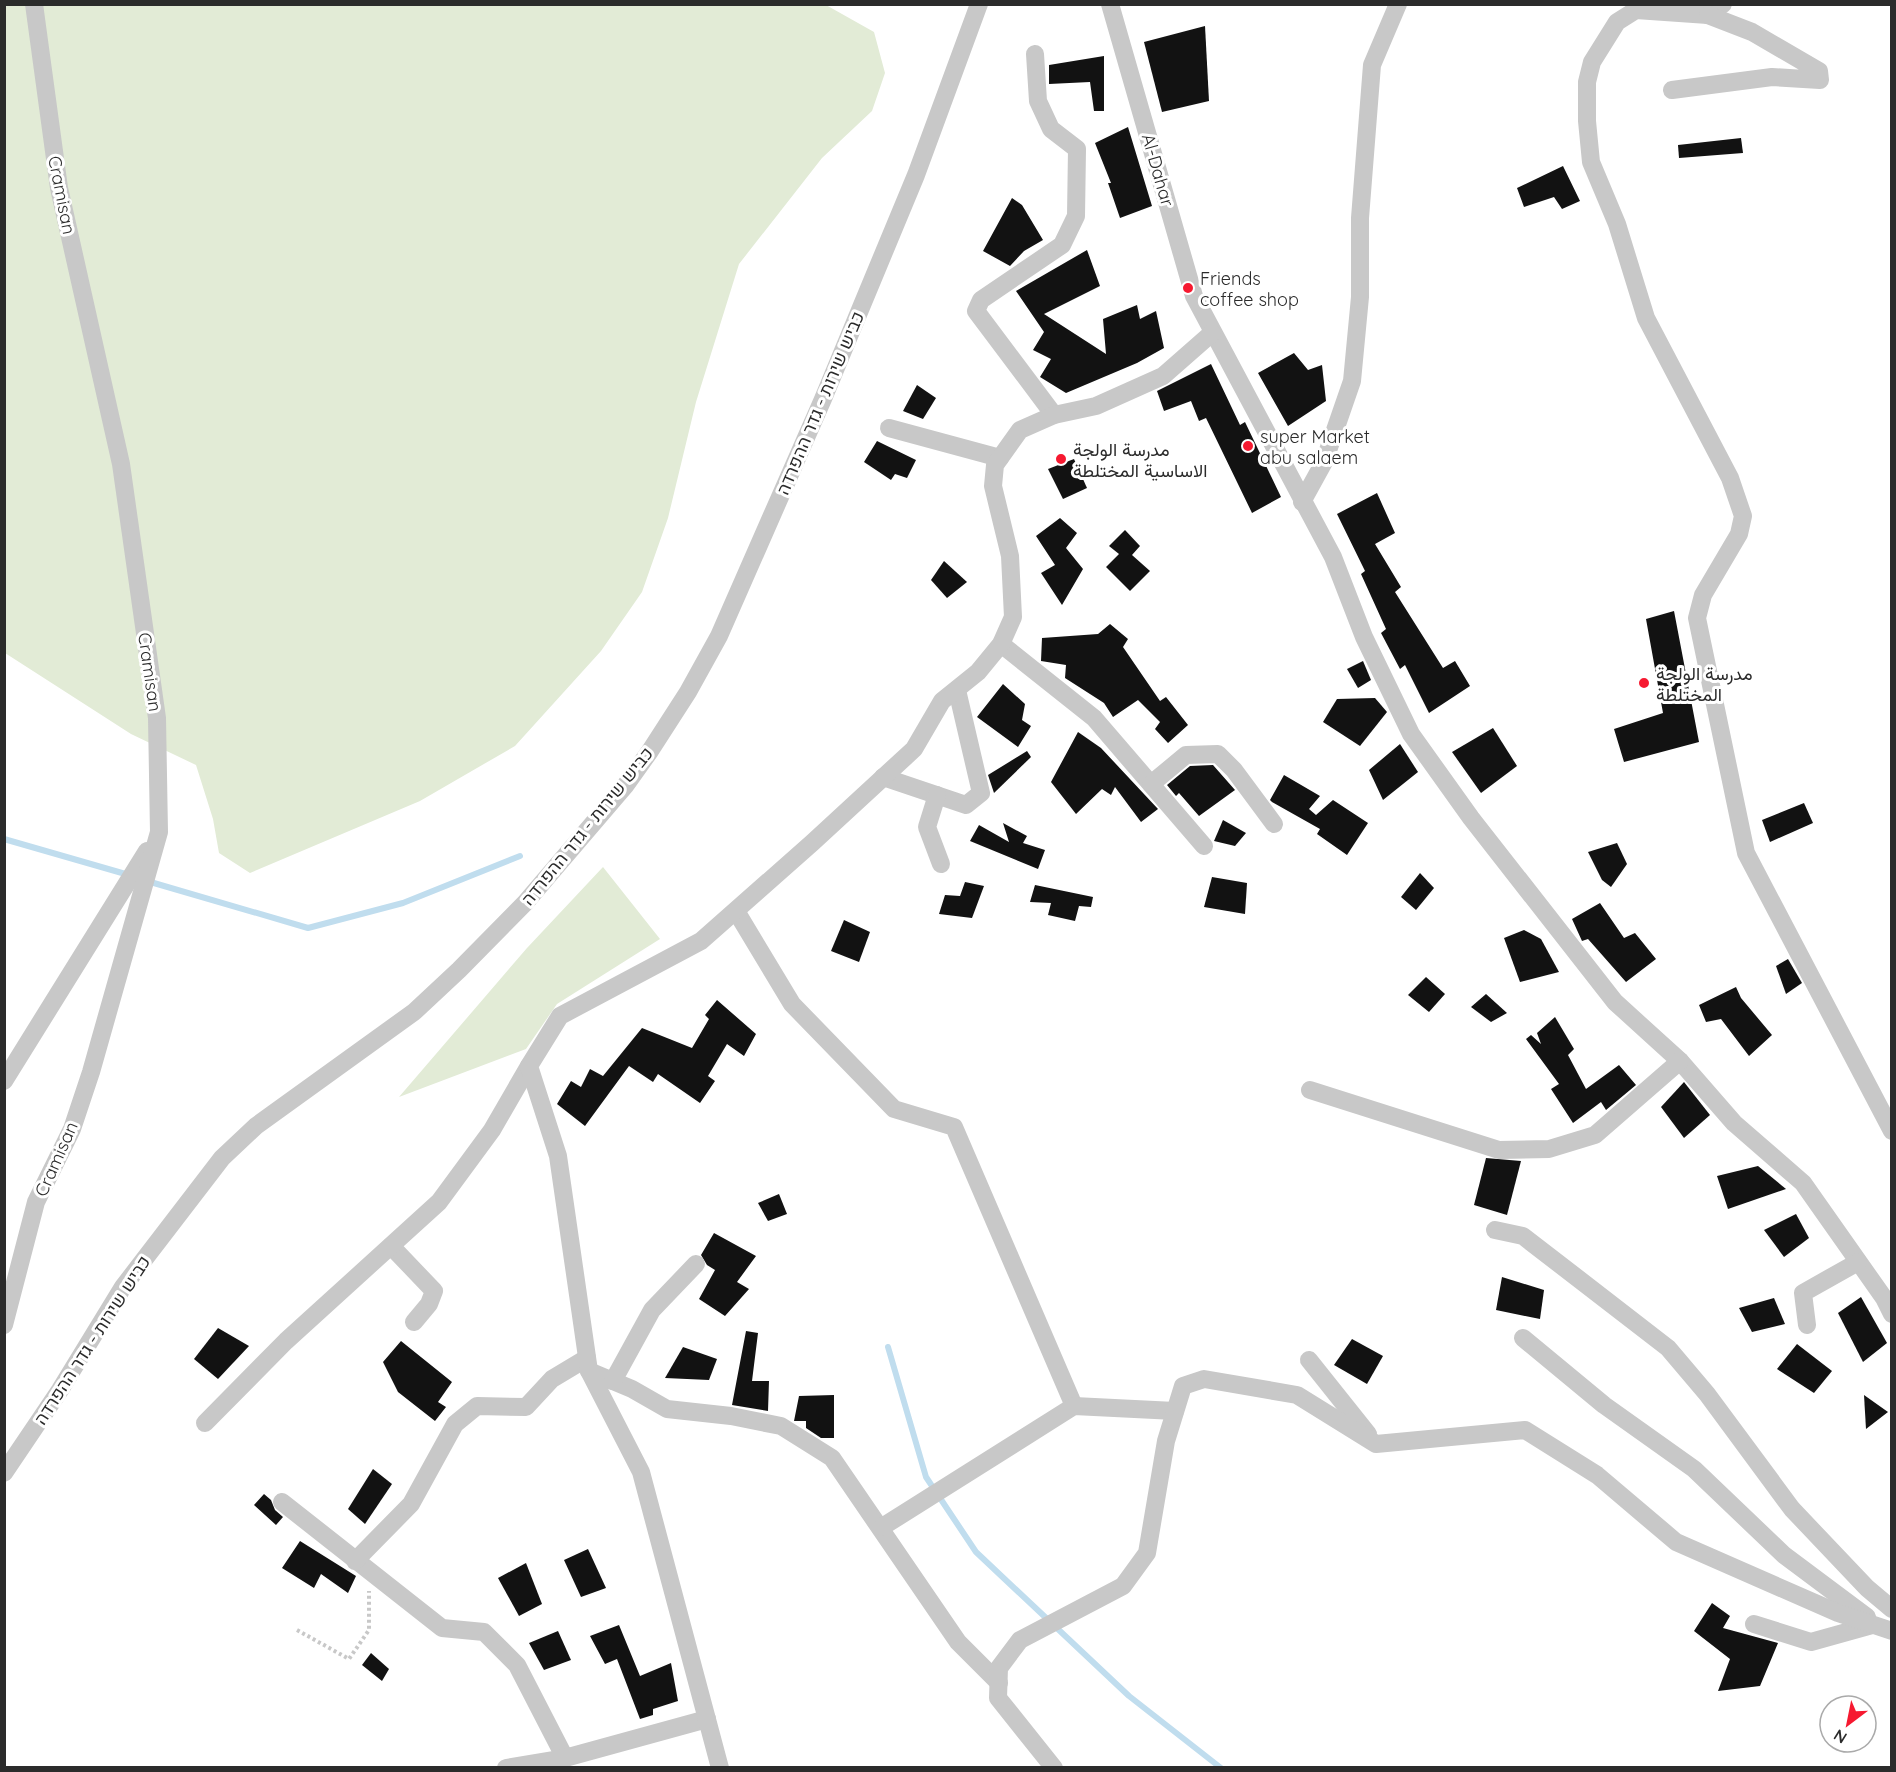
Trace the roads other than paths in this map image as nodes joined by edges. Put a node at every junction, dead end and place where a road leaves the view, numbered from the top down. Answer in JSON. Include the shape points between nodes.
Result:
{"nodes":[{"id":1,"x":34,"y":4,"type":"edge"},
{"id":2,"x":979,"y":4,"type":"edge"},
{"id":3,"x":1110,"y":4,"type":"edge"},
{"id":4,"x":1398,"y":4,"type":"edge"},
{"id":5,"x":1723,"y":4,"type":"edge"},
{"id":6,"x":1708,"y":15,"type":"junction"},
{"id":7,"x":1035,"y":54,"type":"dead end"},
{"id":8,"x":1672,"y":90,"type":"dead end"},
{"id":9,"x":1212,"y":333,"type":"junction"},
{"id":10,"x":1053,"y":415,"type":"junction"},
{"id":11,"x":889,"y":428,"type":"dead end"},
{"id":12,"x":1000,"y":458,"type":"junction"},
{"id":13,"x":1302,"y":501,"type":"junction"},
{"id":14,"x":1001,"y":644,"type":"junction"},
{"id":15,"x":957,"y":690,"type":"junction"},
{"id":16,"x":883,"y":777,"type":"junction"},
{"id":17,"x":1151,"y":784,"type":"junction"},
{"id":18,"x":937,"y":795,"type":"junction"},
{"id":19,"x":1274,"y":824,"type":"dead end"},
{"id":20,"x":159,"y":832,"type":"junction"},
{"id":21,"x":1204,"y":846,"type":"dead end"},
{"id":22,"x":941,"y":864,"type":"dead end"},
{"id":23,"x":736,"y":911,"type":"junction"},
{"id":24,"x":1680,"y":1061,"type":"junction"},
{"id":25,"x":529,"y":1066,"type":"junction"},
{"id":26,"x":4,"y":1081,"type":"edge"},
{"id":27,"x":1310,"y":1090,"type":"dead end"},
{"id":28,"x":1892,"y":1131,"type":"edge"},
{"id":29,"x":1495,"y":1230,"type":"dead end"},
{"id":30,"x":391,"y":1246,"type":"junction"},
{"id":31,"x":1858,"y":1262,"type":"junction"},
{"id":32,"x":696,"y":1264,"type":"dead end"},
{"id":33,"x":1889,"y":1301,"type":"edge"},
{"id":34,"x":414,"y":1322,"type":"dead end"},
{"id":35,"x":4,"y":1325,"type":"edge"},
{"id":36,"x":1807,"y":1325,"type":"dead end"},
{"id":37,"x":1523,"y":1338,"type":"dead end"},
{"id":38,"x":1309,"y":1360,"type":"dead end"},
{"id":39,"x":588,"y":1365,"type":"junction"},
{"id":40,"x":613,"y":1381,"type":"junction"},
{"id":41,"x":1074,"y":1406,"type":"junction"},
{"id":42,"x":1176,"y":1411,"type":"junction"},
{"id":43,"x":205,"y":1423,"type":"dead end"},
{"id":44,"x":1376,"y":1444,"type":"junction"},
{"id":45,"x":4,"y":1473,"type":"edge"},
{"id":46,"x":282,"y":1502,"type":"dead end"},
{"id":47,"x":882,"y":1527,"type":"junction"},
{"id":48,"x":355,"y":1561,"type":"junction"},
{"id":49,"x":1892,"y":1609,"type":"edge"},
{"id":50,"x":1754,"y":1624,"type":"dead end"},
{"id":51,"x":1881,"y":1627,"type":"edge"},
{"id":52,"x":999,"y":1683,"type":"junction"},
{"id":53,"x":707,"y":1719,"type":"junction"},
{"id":54,"x":565,"y":1758,"type":"junction"},
{"id":55,"x":506,"y":1767,"type":"edge"},
{"id":56,"x":720,"y":1767,"type":"edge"},
{"id":57,"x":1053,"y":1767,"type":"edge"}],
"edges":[{"from":1,"to":20,"type":"street","name":"Cramisan","via":[[58,188],[121,464],[157,718]]},
{"from":2,"to":45,"type":"street","name":"כביש שירות - גדר ההפרדה","via":[[916,175],[719,636],[650,751],[525,903],[459,970],[414,1011],[256,1126],[222,1158],[123,1287]]},
{"from":3,"to":9,"type":"street","name":"Al-Dahar","via":[[1194,296]]},
{"from":4,"to":13,"type":"street","via":[[1372,65],[1352,381],[1324,462]]},
{"from":5,"to":6,"type":"street"},
{"from":6,"to":8,"type":"street","via":[[1752,32],[1819,71],[1820,80],[1772,77]]},
{"from":6,"to":28,"type":"street","via":[[1635,10],[1617,22],[1592,62],[1587,82],[1591,162],[1617,224],[1646,318],[1730,478],[1743,516],[1739,534],[1703,595],[1697,618],[1746,853]]},
{"from":7,"to":10,"type":"street","via":[[1038,101],[1050,129],[1077,149],[1076,216],[1062,245],[981,300],[976,311]]},
{"from":9,"to":10,"type":"street","via":[[1163,376],[1096,406]]},
{"from":9,"to":13,"type":"street","name":"Al-Dahar"},
{"from":10,"to":12,"type":"street","via":[[1020,430]]},
{"from":11,"to":12,"type":"street"},
{"from":12,"to":14,"type":"street","via":[[995,465],[993,486],[1010,556],[1013,617]]},
{"from":13,"to":24,"type":"street","name":"Al-Dahar","via":[[1334,557],[1364,637],[1412,734],[1485,836],[1615,1002]]},
{"from":14,"to":15,"type":"street"},
{"from":14,"to":17,"type":"street","via":[[1094,718]]},
{"from":15,"to":16,"type":"street","via":[[942,701],[914,749]]},
{"from":15,"to":18,"type":"street","via":[[981,793],[966,805]]},
{"from":16,"to":18,"type":"street"},
{"from":16,"to":23,"type":"street"},
{"from":17,"to":19,"type":"street","via":[[1186,755],[1218,754]]},
{"from":17,"to":21,"type":"street"},
{"from":18,"to":22,"type":"street","via":[[927,827]]},
{"from":20,"to":26,"type":"street"},
{"from":20,"to":35,"type":"street","name":"Cramisan","via":[[91,1072],[72,1129],[36,1202]]},
{"from":23,"to":25,"type":"street","via":[[701,941],[560,1016]]},
{"from":23,"to":41,"type":"street","via":[[792,1004],[894,1109],[954,1126]]},
{"from":24,"to":27,"type":"street","via":[[1595,1135],[1549,1149],[1499,1150]]},
{"from":24,"to":31,"type":"street","name":"Al-Dahar","via":[[1734,1123],[1803,1184]]},
{"from":25,"to":30,"type":"street","via":[[492,1130],[439,1202]]},
{"from":25,"to":39,"type":"street","via":[[558,1156]]},
{"from":29,"to":49,"type":"street","via":[[1523,1236],[1668,1348],[1792,1509]]},
{"from":30,"to":34,"type":"street","via":[[434,1291]]},
{"from":30,"to":43,"type":"street","via":[[286,1341]]},
{"from":31,"to":33,"type":"street","name":"Al-Dahar"},
{"from":31,"to":36,"type":"street","via":[[1803,1293]]},
{"from":32,"to":40,"type":"street","via":[[652,1310]]},
{"from":37,"to":51,"type":"street","via":[[1604,1405],[1694,1470],[1784,1555]]},
{"from":38,"to":44,"type":"street"},
{"from":39,"to":40,"type":"street"},
{"from":39,"to":48,"type":"street","via":[[552,1378],[526,1407],[477,1406],[455,1424],[411,1504]]},
{"from":39,"to":53,"type":"street","via":[[641,1472]]},
{"from":40,"to":47,"type":"street","via":[[667,1409],[781,1426],[832,1458]]},
{"from":41,"to":42,"type":"street"},
{"from":41,"to":47,"type":"street"},
{"from":42,"to":44,"type":"street","via":[[1183,1386],[1204,1378],[1298,1395]]},
{"from":42,"to":52,"type":"street","via":[[1166,1441],[1147,1553],[1123,1586],[1020,1640],[999,1668]]},
{"from":44,"to":51,"type":"street","via":[[1525,1430],[1597,1475],[1676,1542],[1838,1613]]},
{"from":46,"to":48,"type":"street"},
{"from":47,"to":52,"type":"street","via":[[958,1642]]},
{"from":48,"to":54,"type":"street","via":[[442,1628],[484,1632],[518,1665]]},
{"from":50,"to":51,"type":"street","via":[[1811,1642]]},
{"from":52,"to":57,"type":"street","via":[[998,1698]]},
{"from":53,"to":54,"type":"street"},
{"from":53,"to":56,"type":"street"},
{"from":54,"to":55,"type":"street"}]}
